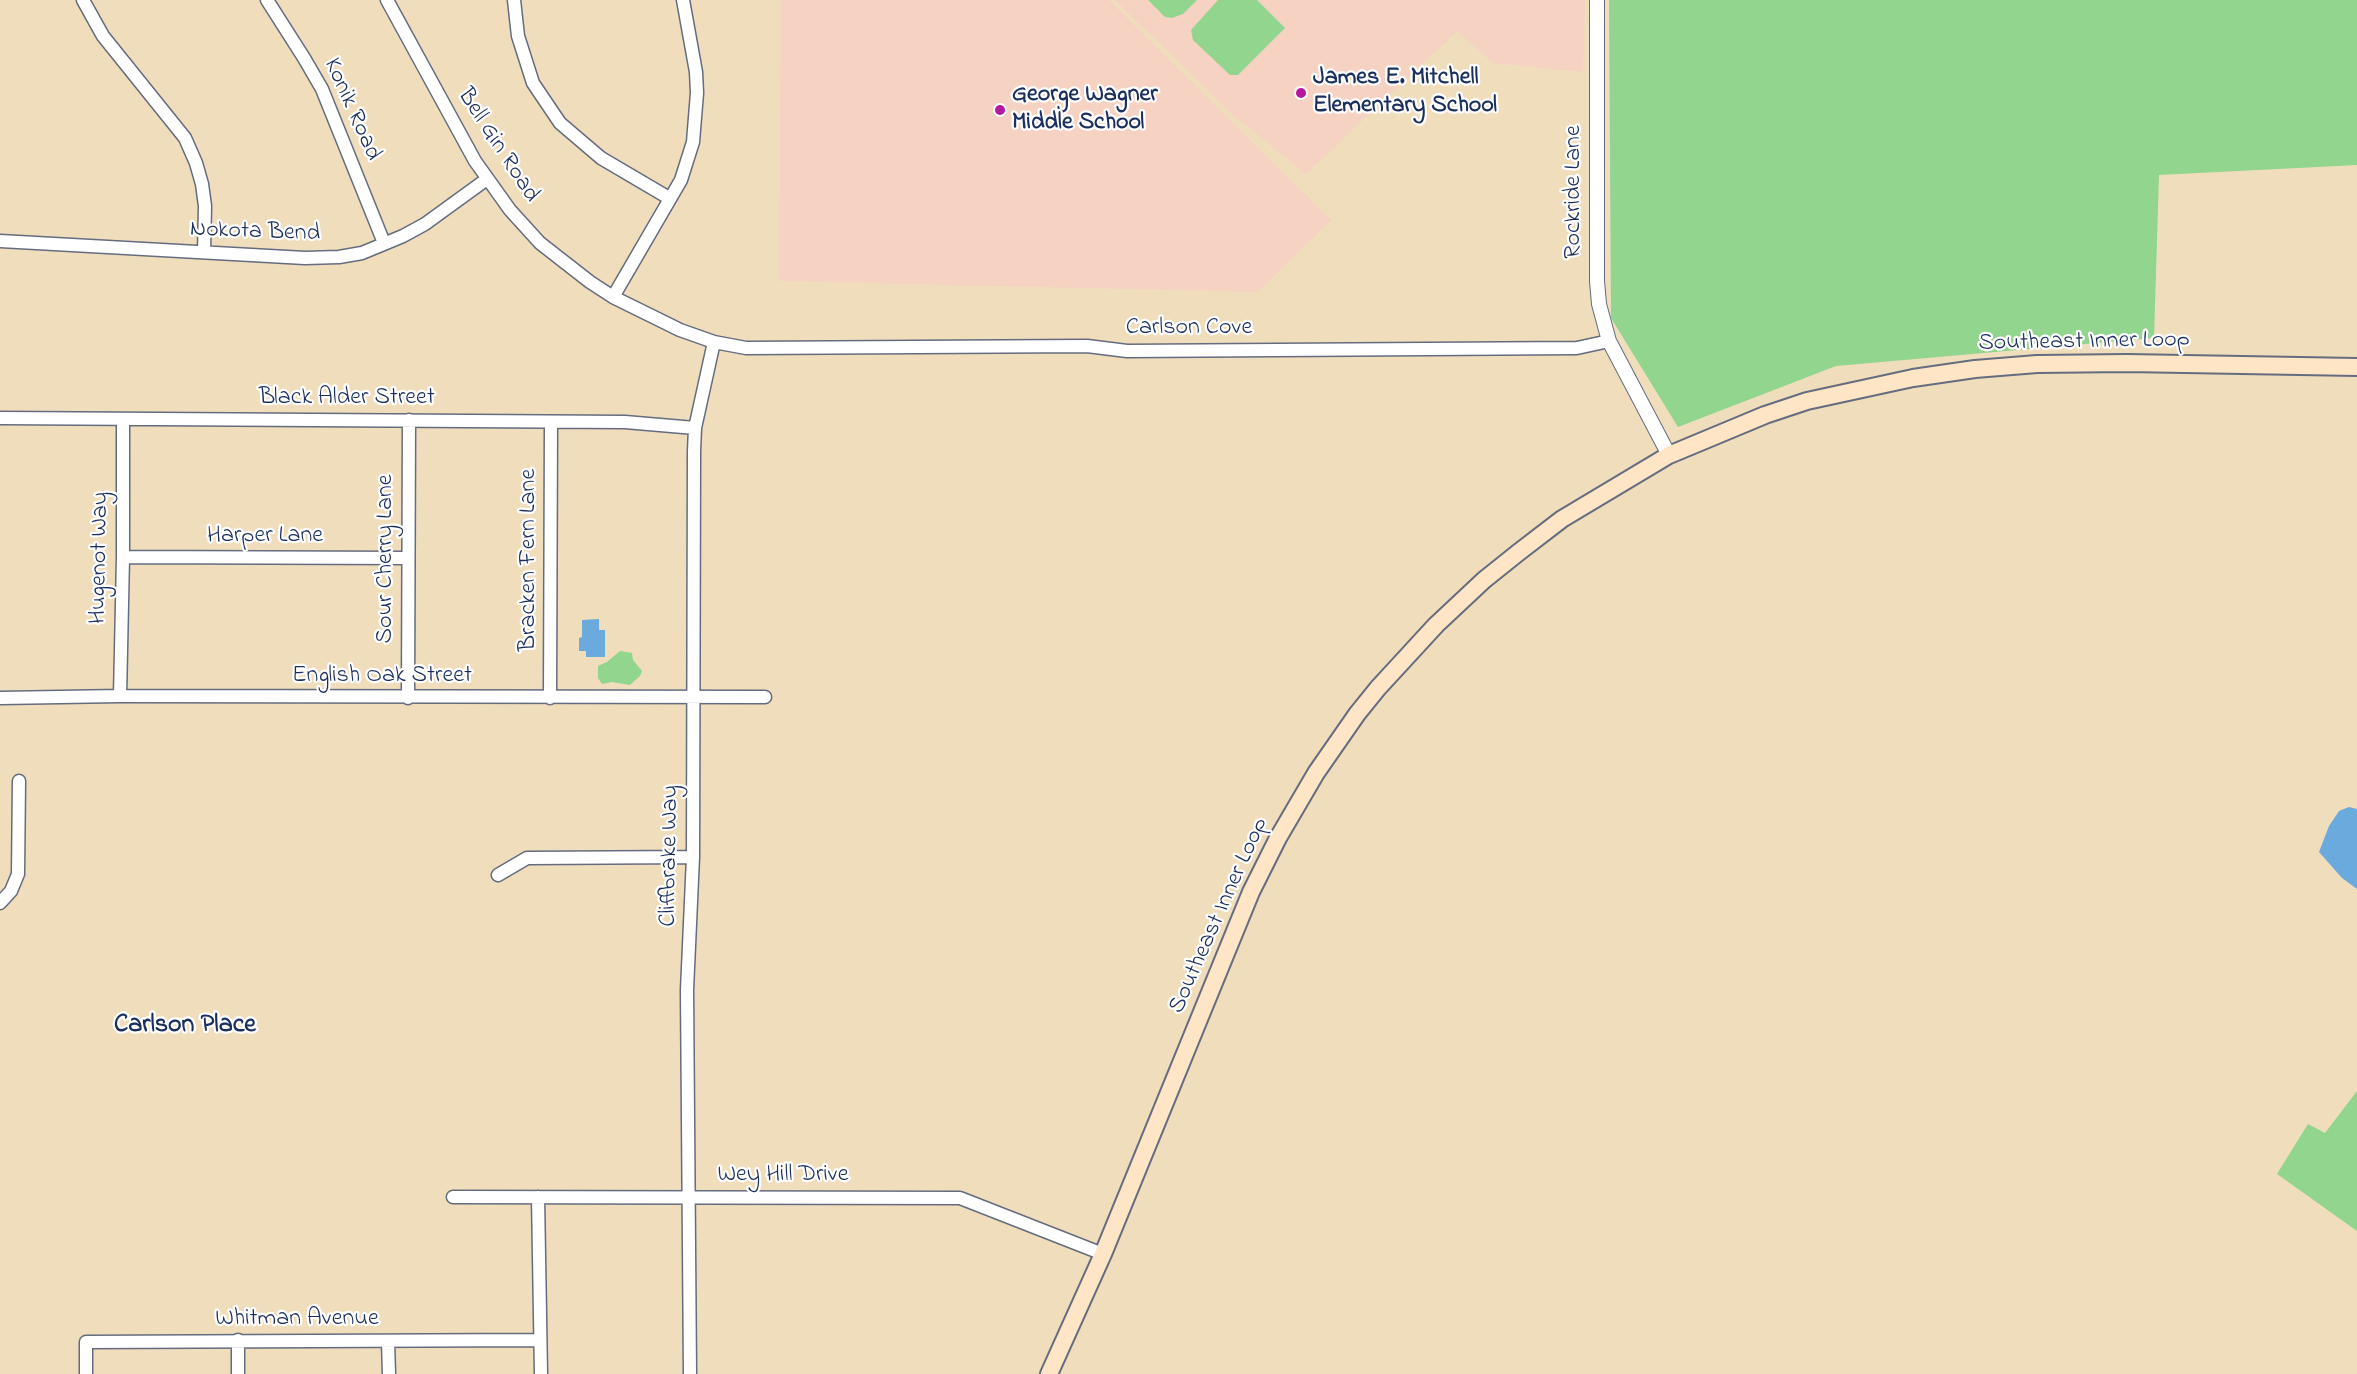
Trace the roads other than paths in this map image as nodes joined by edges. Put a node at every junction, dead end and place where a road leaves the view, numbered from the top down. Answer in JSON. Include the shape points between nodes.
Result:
{"nodes":[{"id":1,"x":83,"y":0,"type":"edge"},
{"id":2,"x":267,"y":0,"type":"edge"},
{"id":3,"x":387,"y":0,"type":"edge"},
{"id":4,"x":514,"y":0,"type":"edge"},
{"id":5,"x":683,"y":0,"type":"edge"},
{"id":6,"x":1597,"y":0,"type":"edge"},
{"id":7,"x":487,"y":179,"type":"junction"},
{"id":8,"x":669,"y":198,"type":"junction"},
{"id":9,"x":0,"y":241,"type":"edge"},
{"id":10,"x":384,"y":243,"type":"junction"},
{"id":11,"x":204,"y":252,"type":"junction"},
{"id":12,"x":613,"y":297,"type":"junction"},
{"id":13,"x":1609,"y":340,"type":"junction"},
{"id":14,"x":714,"y":342,"type":"junction"},
{"id":15,"x":769,"y":347,"type":"joint"},
{"id":16,"x":2357,"y":367,"type":"edge"},
{"id":17,"x":0,"y":418,"type":"edge"},
{"id":18,"x":123,"y":419,"type":"junction"},
{"id":19,"x":409,"y":420,"type":"junction"},
{"id":20,"x":551,"y":422,"type":"junction"},
{"id":21,"x":694,"y":428,"type":"junction"},
{"id":22,"x":1669,"y":455,"type":"junction"},
{"id":23,"x":123,"y":557,"type":"junction"},
{"id":24,"x":407,"y":558,"type":"junction"},
{"id":25,"x":120,"y":696,"type":"junction"},
{"id":26,"x":765,"y":697,"type":"dead end"},
{"id":27,"x":0,"y":698,"type":"edge"},
{"id":28,"x":408,"y":698,"type":"junction"},
{"id":29,"x":550,"y":698,"type":"junction"},
{"id":30,"x":693,"y":698,"type":"junction"},
{"id":31,"x":19,"y":781,"type":"dead end"},
{"id":32,"x":693,"y":857,"type":"junction"},
{"id":33,"x":498,"y":875,"type":"dead end"},
{"id":34,"x":0,"y":903,"type":"edge"},
{"id":35,"x":453,"y":1197,"type":"dead end"},
{"id":36,"x":538,"y":1197,"type":"junction"},
{"id":37,"x":689,"y":1197,"type":"junction"},
{"id":38,"x":1103,"y":1254,"type":"junction"},
{"id":39,"x":238,"y":1340,"type":"junction"},
{"id":40,"x":540,"y":1340,"type":"junction"},
{"id":41,"x":388,"y":1341,"type":"junction"},
{"id":42,"x":86,"y":1374,"type":"edge"},
{"id":43,"x":238,"y":1374,"type":"edge"},
{"id":44,"x":389,"y":1374,"type":"edge"},
{"id":45,"x":541,"y":1374,"type":"edge"},
{"id":46,"x":690,"y":1374,"type":"edge"},
{"id":47,"x":1049,"y":1374,"type":"edge"}],
"edges":[{"from":1,"to":11,"type":"street","via":[[103,36],[185,138],[202,184]]},
{"from":2,"to":10,"type":"street","name":"Konik Road","via":[[322,89]]},
{"from":3,"to":7,"type":"street","name":"Bell Gin Road"},
{"from":4,"to":8,"type":"street","via":[[518,36],[533,83],[560,123],[601,158]]},
{"from":5,"to":8,"type":"street","via":[[696,72],[696,121],[687,165]]},
{"from":6,"to":13,"type":"street","name":"Rockride Lane","via":[[1597,281]]},
{"from":7,"to":10,"type":"street","name":"Nokota Bend","via":[[425,224]]},
{"from":7,"to":12,"type":"street","name":"Bell Gin Road","via":[[540,243]]},
{"from":8,"to":12,"type":"street"},
{"from":9,"to":11,"type":"street","name":"Nokota Bend"},
{"from":10,"to":11,"type":"street","name":"Nokota Bend","via":[[362,253],[339,257]]},
{"from":12,"to":14,"type":"street","name":"Bell Gin Road"},
{"from":13,"to":15,"type":"street","name":"Carlson Cove","via":[[1577,348],[1460,349]]},
{"from":13,"to":22,"type":"street","name":"Rockride Lane"},
{"from":14,"to":15,"type":"street","name":"Bell Gin Road","via":[[746,348]]},
{"from":14,"to":21,"type":"street","name":"Cliffbrake Way"},
{"from":16,"to":22,"type":"main road","name":"Southeast Inner Loop","via":[[2127,363],[1975,369],[1807,401]]},
{"from":17,"to":18,"type":"street","name":"Black Alder Street"},
{"from":18,"to":19,"type":"street","name":"Black Alder Street"},
{"from":18,"to":23,"type":"street","name":"Hugenot Way"},
{"from":19,"to":20,"type":"street","name":"Black Alder Street"},
{"from":19,"to":24,"type":"street","name":"Sour Cherry Lane"},
{"from":20,"to":21,"type":"street","name":"Black Alder Street","via":[[625,422]]},
{"from":20,"to":29,"type":"street","name":"Bracken Fern Lane"},
{"from":21,"to":30,"type":"street","name":"Cliffbrake Way"},
{"from":22,"to":38,"type":"main road","name":"Southeast Inner Loop","via":[[1562,519],[1484,580],[1436,625],[1357,714],[1316,773],[1251,892]]},
{"from":23,"to":24,"type":"street","name":"Harper Lane"},
{"from":23,"to":25,"type":"street","name":"Hugenot Way"},
{"from":24,"to":28,"type":"street","name":"Sour Cherry Lane"},
{"from":25,"to":27,"type":"street","name":"English Oak Street"},
{"from":25,"to":28,"type":"street","name":"English Oak Street"},
{"from":26,"to":30,"type":"street","name":"English Oak Street"},
{"from":28,"to":29,"type":"street","name":"English Oak Street"},
{"from":29,"to":30,"type":"street","name":"English Oak Street"},
{"from":30,"to":32,"type":"street","name":"Cliffbrake Way"},
{"from":31,"to":34,"type":"street","via":[[18,874],[11,891]]},
{"from":32,"to":33,"type":"street","via":[[528,858]]},
{"from":32,"to":37,"type":"street","name":"Cliffbrake Way","via":[[687,990]]},
{"from":35,"to":36,"type":"street","name":"Wey Hill Drive"},
{"from":36,"to":37,"type":"street","name":"Wey Hill Drive"},
{"from":36,"to":40,"type":"street"},
{"from":37,"to":38,"type":"street","name":"Wey Hill Drive","via":[[960,1198]]},
{"from":37,"to":46,"type":"street","name":"Cliffbrake Way"},
{"from":38,"to":47,"type":"main road","name":"Southeast Inner Loop"},
{"from":39,"to":41,"type":"street","name":"Whitman Avenue"},
{"from":39,"to":42,"type":"street","name":"Whitman Avenue","via":[[86,1342]]},
{"from":39,"to":43,"type":"street"},
{"from":40,"to":41,"type":"street","name":"Whitman Avenue"},
{"from":40,"to":45,"type":"street"},
{"from":41,"to":44,"type":"street"}]}
